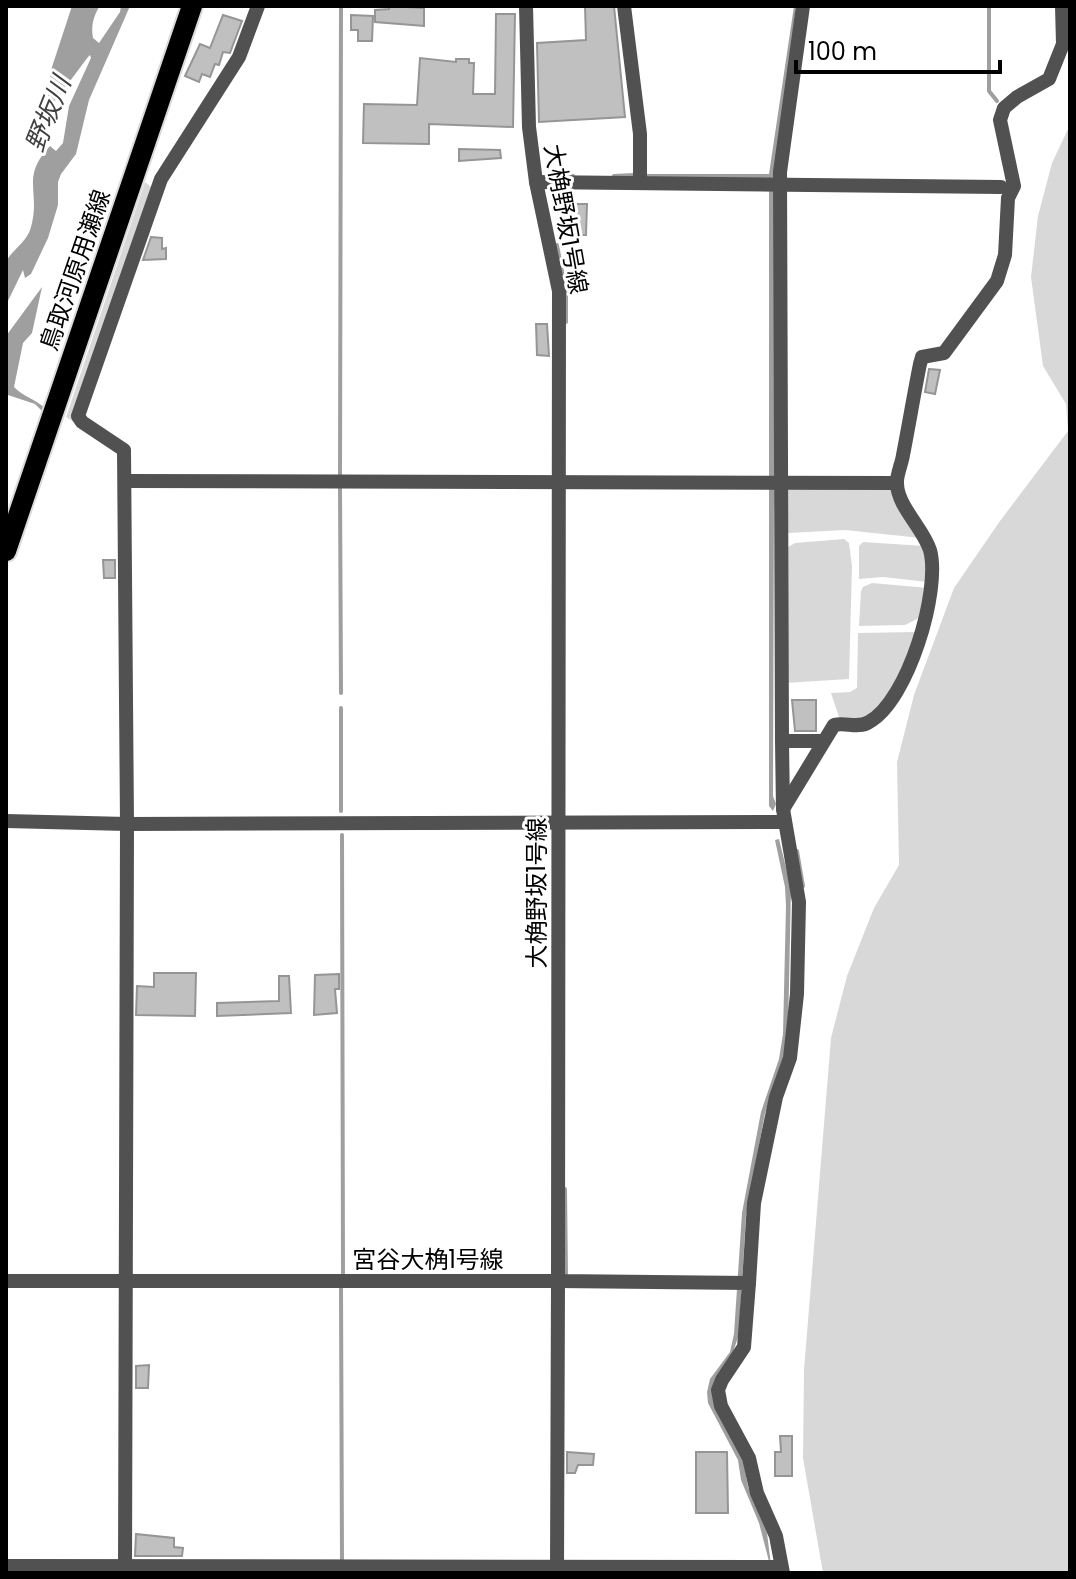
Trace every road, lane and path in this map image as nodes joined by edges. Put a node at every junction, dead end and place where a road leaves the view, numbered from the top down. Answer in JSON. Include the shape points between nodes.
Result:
{"nodes":[{"id":1,"x":192,"y":6,"type":"edge"},
{"id":2,"x":258,"y":6,"type":"edge"},
{"id":3,"x":526,"y":6,"type":"edge"},
{"id":4,"x":624,"y":6,"type":"edge"},
{"id":5,"x":803,"y":6,"type":"edge"},
{"id":6,"x":1062,"y":6,"type":"edge"},
{"id":7,"x":536,"y":182,"type":"junction"},
{"id":8,"x":640,"y":182,"type":"junction"},
{"id":9,"x":781,"y":186,"type":"junction"},
{"id":10,"x":1001,"y":187,"type":"dead end"},
{"id":11,"x":125,"y":481,"type":"junction"},
{"id":12,"x":558,"y":481,"type":"junction"},
{"id":13,"x":780,"y":483,"type":"junction"},
{"id":14,"x":897,"y":483,"type":"junction"},
{"id":15,"x":6,"y":551,"type":"edge"},
{"id":16,"x":782,"y":741,"type":"junction"},
{"id":17,"x":823,"y":741,"type":"junction"},
{"id":18,"x":784,"y":815,"type":"junction"},
{"id":19,"x":6,"y":821,"type":"edge"},
{"id":20,"x":558,"y":823,"type":"junction"},
{"id":21,"x":127,"y":824,"type":"junction"},
{"id":22,"x":6,"y":1281,"type":"edge"},
{"id":23,"x":558,"y":1281,"type":"junction"},
{"id":24,"x":126,"y":1282,"type":"junction"},
{"id":25,"x":749,"y":1283,"type":"junction"},
{"id":26,"x":6,"y":1566,"type":"edge"},
{"id":27,"x":125,"y":1569,"type":"edge"},
{"id":28,"x":557,"y":1570,"type":"edge"},
{"id":29,"x":782,"y":1570,"type":"edge"}],
"edges":[{"from":1,"to":15,"type":"main road","name":"鳥取河原用瀬線"},
{"from":2,"to":11,"type":"street","via":[[239,57],[161,179],[79,410],[82,422],[124,450]]},
{"from":3,"to":7,"type":"street","name":"大桷野坂1号線"},
{"from":4,"to":8,"type":"street","via":[[640,134]]},
{"from":5,"to":9,"type":"street"},
{"from":6,"to":14,"type":"street","via":[[1063,44],[1049,79],[1017,97],[1000,120],[1014,186],[997,281],[944,353],[922,357]]},
{"from":7,"to":8,"type":"street"},
{"from":7,"to":12,"type":"street","name":"大桷野坂1号線","via":[[559,291]]},
{"from":8,"to":9,"type":"street"},
{"from":9,"to":10,"type":"street"},
{"from":9,"to":13,"type":"street"},
{"from":11,"to":12,"type":"street"},
{"from":11,"to":21,"type":"street"},
{"from":12,"to":13,"type":"street"},
{"from":12,"to":20,"type":"street","name":"大桷野坂1号線"},
{"from":13,"to":14,"type":"street"},
{"from":13,"to":16,"type":"street"},
{"from":14,"to":17,"type":"street","via":[[930,550],[929,605],[902,682],[883,710],[863,725],[834,725]]},
{"from":16,"to":17,"type":"street"},
{"from":16,"to":18,"type":"street"},
{"from":17,"to":18,"type":"street"},
{"from":18,"to":20,"type":"street"},
{"from":18,"to":25,"type":"street","via":[[799,902],[794,1034],[754,1203]]},
{"from":19,"to":21,"type":"street"},
{"from":20,"to":21,"type":"street"},
{"from":20,"to":23,"type":"street","name":"大桷野坂1号線"},
{"from":21,"to":24,"type":"street"},
{"from":22,"to":24,"type":"street","name":"宮谷大桷1号線"},
{"from":23,"to":24,"type":"street","name":"宮谷大桷1号線"},
{"from":23,"to":25,"type":"street"},
{"from":23,"to":28,"type":"street"},
{"from":24,"to":27,"type":"street"},
{"from":25,"to":29,"type":"street","via":[[744,1347],[718,1390],[749,1458]]},
{"from":26,"to":27,"type":"street"},
{"from":27,"to":28,"type":"street"},
{"from":28,"to":29,"type":"street"}]}
